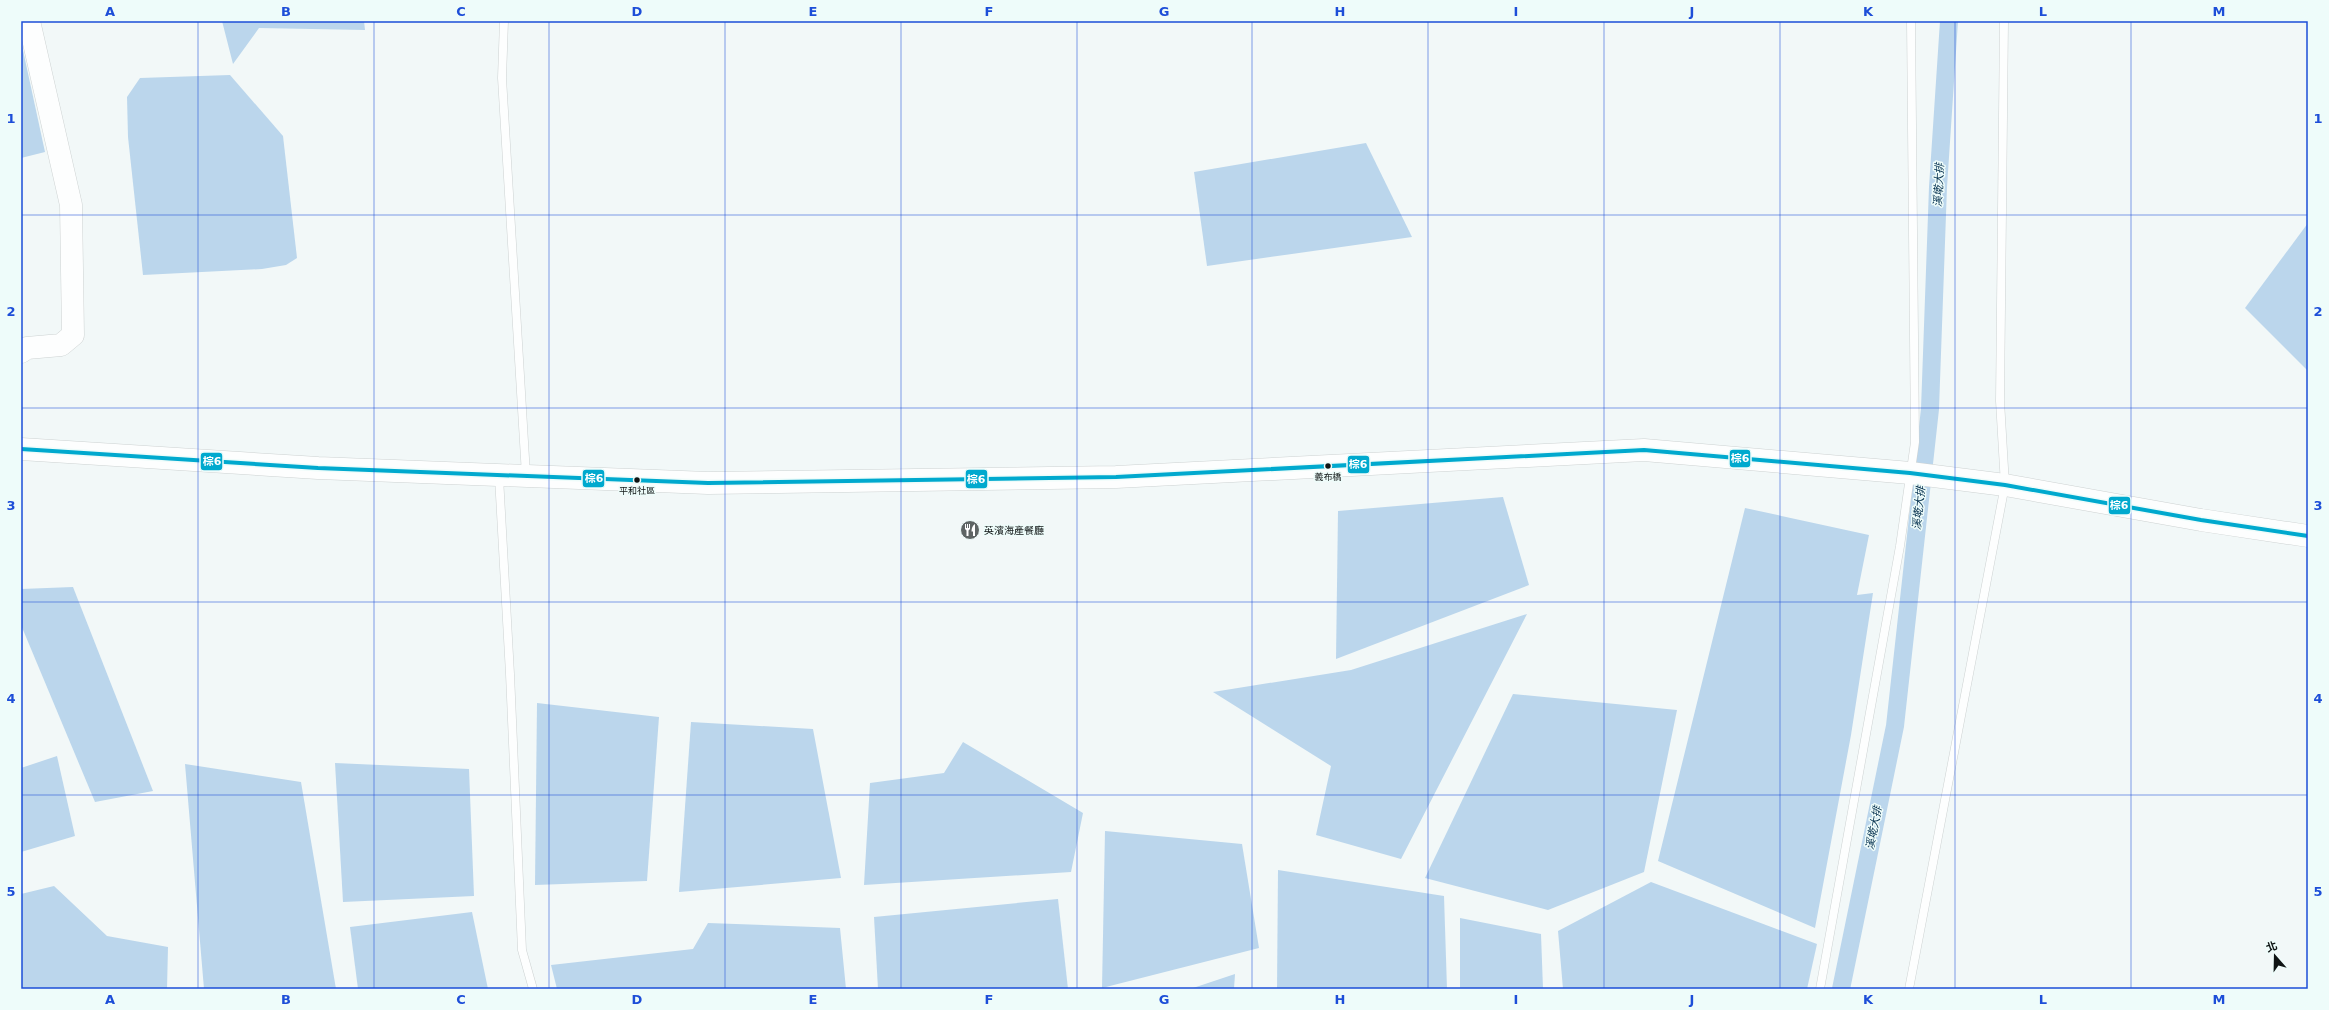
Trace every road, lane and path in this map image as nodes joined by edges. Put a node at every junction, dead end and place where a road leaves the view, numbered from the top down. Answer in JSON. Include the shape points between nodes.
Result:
{"nodes":[{"id":1,"x":29,"y":21,"type":"edge"},
{"id":2,"x":504,"y":21,"type":"edge"},
{"id":3,"x":1911,"y":21,"type":"edge"},
{"id":4,"x":2004,"y":21,"type":"edge"},
{"id":5,"x":21,"y":352,"type":"edge"},
{"id":6,"x":21,"y":449,"type":"edge"},
{"id":7,"x":1916,"y":474,"type":"junction"},
{"id":8,"x":498,"y":476,"type":"junction"},
{"id":9,"x":526,"y":476,"type":"junction"},
{"id":10,"x":2000,"y":484,"type":"junction"},
{"id":11,"x":2308,"y":536,"type":"edge"},
{"id":12,"x":533,"y":989,"type":"edge"},
{"id":13,"x":1820,"y":989,"type":"edge"},
{"id":14,"x":1909,"y":989,"type":"edge"}],
"edges":[{"from":1,"to":5,"type":"main road","via":[[71,205],[73,335],[61,345],[27,348]]},
{"from":2,"to":9,"type":"lane","via":[[502,78]]},
{"from":3,"to":7,"type":"lane"},
{"from":4,"to":10,"type":"lane"},
{"from":6,"to":8,"type":"main road","via":[[318,468]]},
{"from":7,"to":9,"type":"main road","via":[[1644,450],[1116,478],[708,483]]},
{"from":7,"to":10,"type":"main road"},
{"from":7,"to":13,"type":"lane","via":[[1900,546]]},
{"from":8,"to":9,"type":"main road"},
{"from":8,"to":12,"type":"lane","via":[[522,950]]},
{"from":10,"to":11,"type":"main road","via":[[2201,520]]},
{"from":10,"to":14,"type":"lane"}]}
